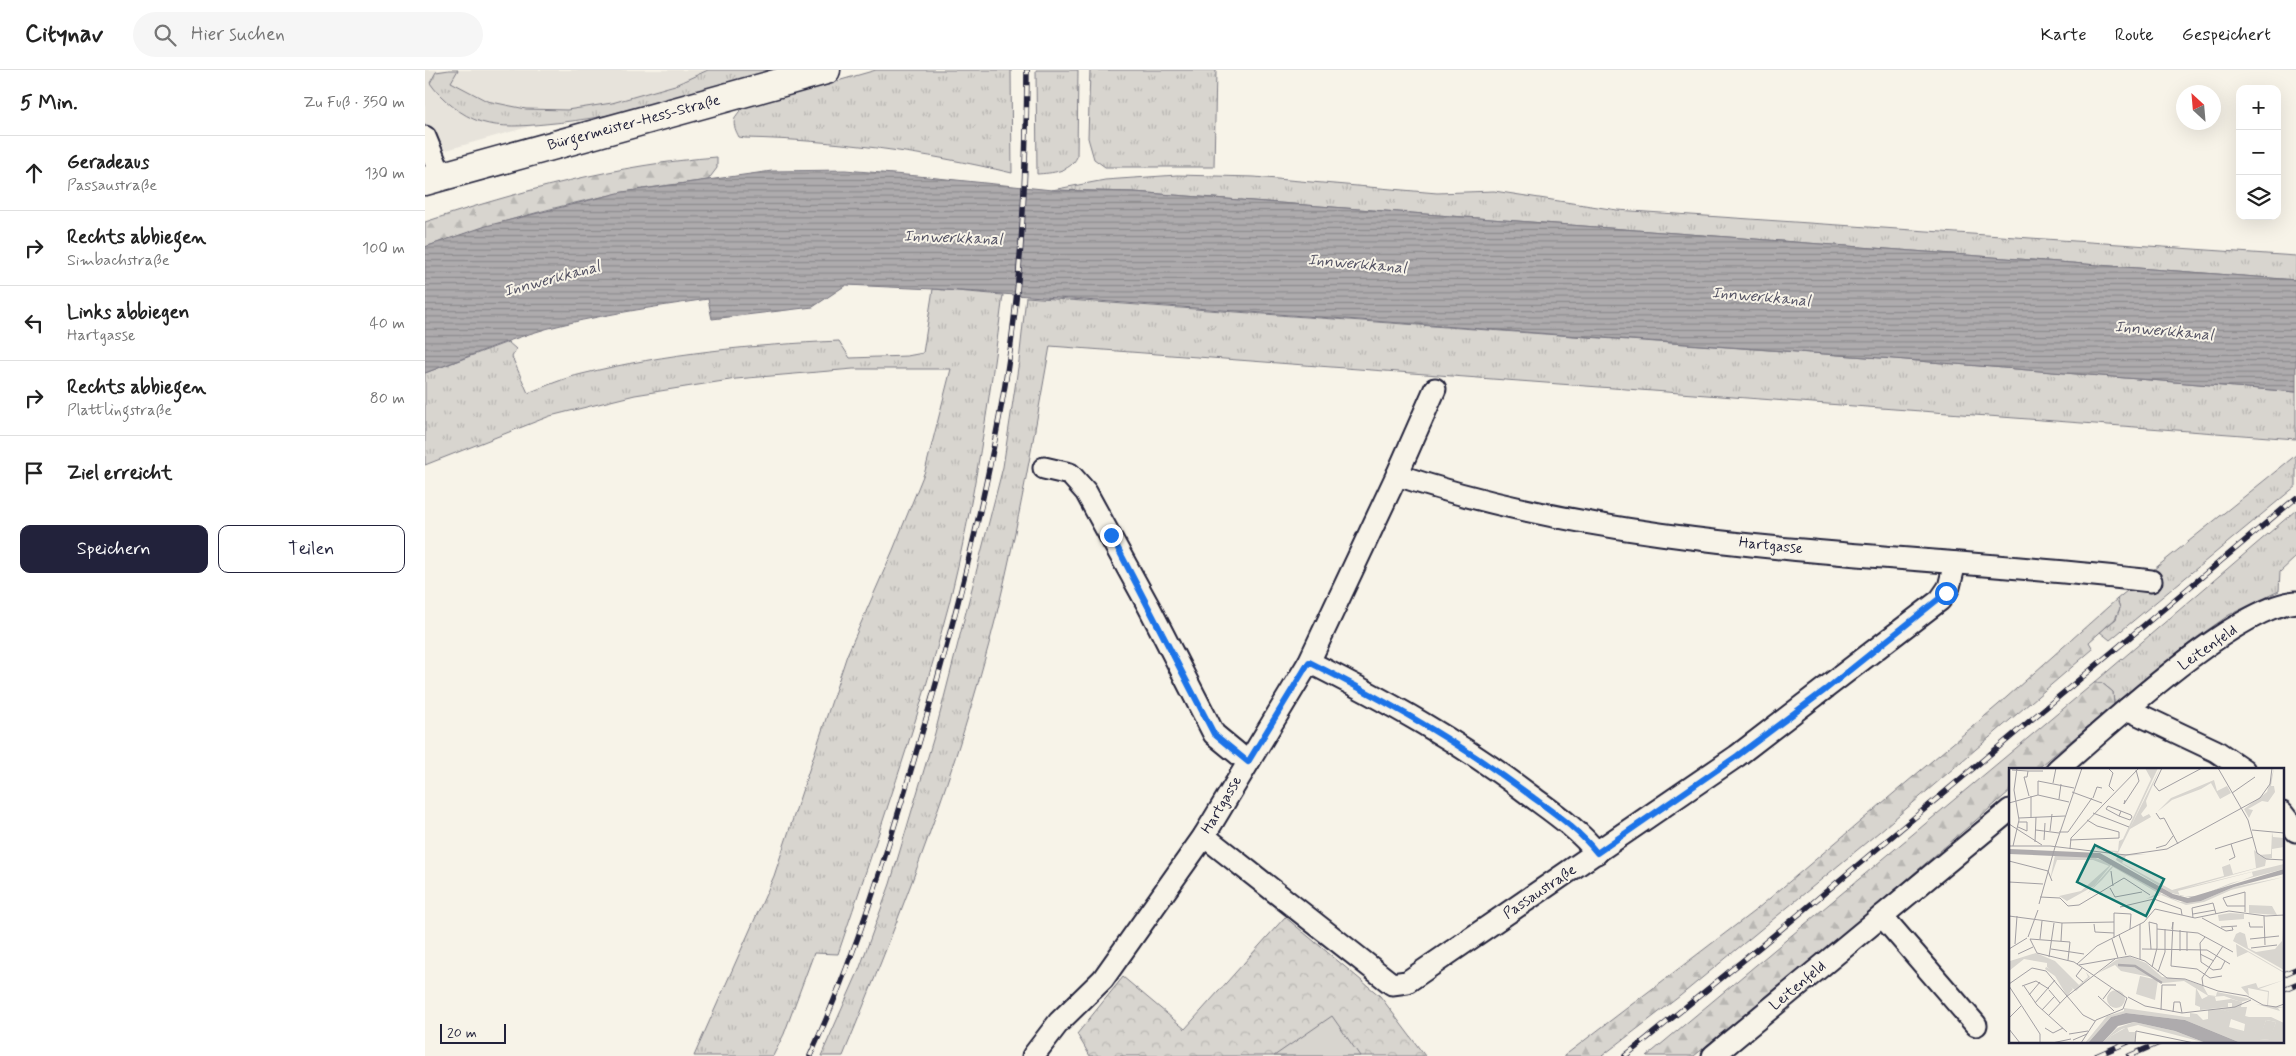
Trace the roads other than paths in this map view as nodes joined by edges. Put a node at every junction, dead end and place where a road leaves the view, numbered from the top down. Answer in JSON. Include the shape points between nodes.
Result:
{"nodes":[{"id":1,"x":826,"y":70,"type":"edge"},
{"id":2,"x":425,"y":137,"type":"edge"},
{"id":3,"x":433,"y":179,"type":"edge"},
{"id":4,"x":1435,"y":389,"type":"dead end"},
{"id":5,"x":1044,"y":468,"type":"dead end"},
{"id":6,"x":1397,"y":475,"type":"junction"},
{"id":7,"x":1955,"y":563,"type":"junction"},
{"id":8,"x":2151,"y":581,"type":"dead end"},
{"id":9,"x":2296,"y":602,"type":"edge"},
{"id":10,"x":1309,"y":662,"type":"junction"},
{"id":11,"x":2127,"y":709,"type":"junction"},
{"id":12,"x":1248,"y":762,"type":"junction"},
{"id":13,"x":2059,"y":768,"type":"edge"},
{"id":14,"x":2241,"y":768,"type":"edge"},
{"id":15,"x":2009,"y":811,"type":"edge"},
{"id":16,"x":2283,"y":814,"type":"edge"},
{"id":17,"x":2296,"y":832,"type":"edge"},
{"id":18,"x":1204,"y":836,"type":"junction"},
{"id":19,"x":1597,"y":853,"type":"junction"},
{"id":20,"x":1883,"y":916,"type":"junction"},
{"id":21,"x":1976,"y":1025,"type":"dead end"},
{"id":22,"x":1033,"y":1056,"type":"edge"},
{"id":23,"x":1713,"y":1056,"type":"edge"}],
"edges":[{"from":1,"to":3,"type":"main road","name":"Bürgermeister-Hess-Straße"},
{"from":2,"to":3,"type":"street","name":"Bürgermeister-Hess-Straße"},
{"from":4,"to":6,"type":"street","name":"Hartgasse"},
{"from":5,"to":12,"type":"street","via":[[1070,474],[1086,492],[1214,734]]},
{"from":6,"to":7,"type":"street","name":"Hartgasse","via":[[1562,519],[1696,539]]},
{"from":6,"to":10,"type":"street","name":"Hartgasse"},
{"from":7,"to":8,"type":"street","name":"Hartgasse"},
{"from":7,"to":19,"type":"street","name":"Passaustraße","via":[[1949,587],[1940,600],[1737,756]]},
{"from":9,"to":11,"type":"street","name":"Leitenfeld","via":[[2263,612],[2240,625],[2206,647]]},
{"from":10,"to":12,"type":"street","name":"Hartgasse"},
{"from":10,"to":19,"type":"street","via":[[1411,716],[1502,774],[1586,838]]},
{"from":11,"to":13,"type":"street","name":"Leitenfeld"},
{"from":11,"to":14,"type":"street","via":[[2216,751]]},
{"from":12,"to":18,"type":"street","name":"Hartgasse"},
{"from":15,"to":20,"type":"street","name":"Leitenfeld"},
{"from":16,"to":17,"type":"street"},
{"from":18,"to":19,"type":"street","name":"Passaustraße","via":[[1392,984],[1407,982]]},
{"from":18,"to":22,"type":"street","name":"Hartgasse","via":[[1103,979],[1059,1022]]},
{"from":20,"to":21,"type":"street"},
{"from":20,"to":23,"type":"street","name":"Leitenfeld"}]}
